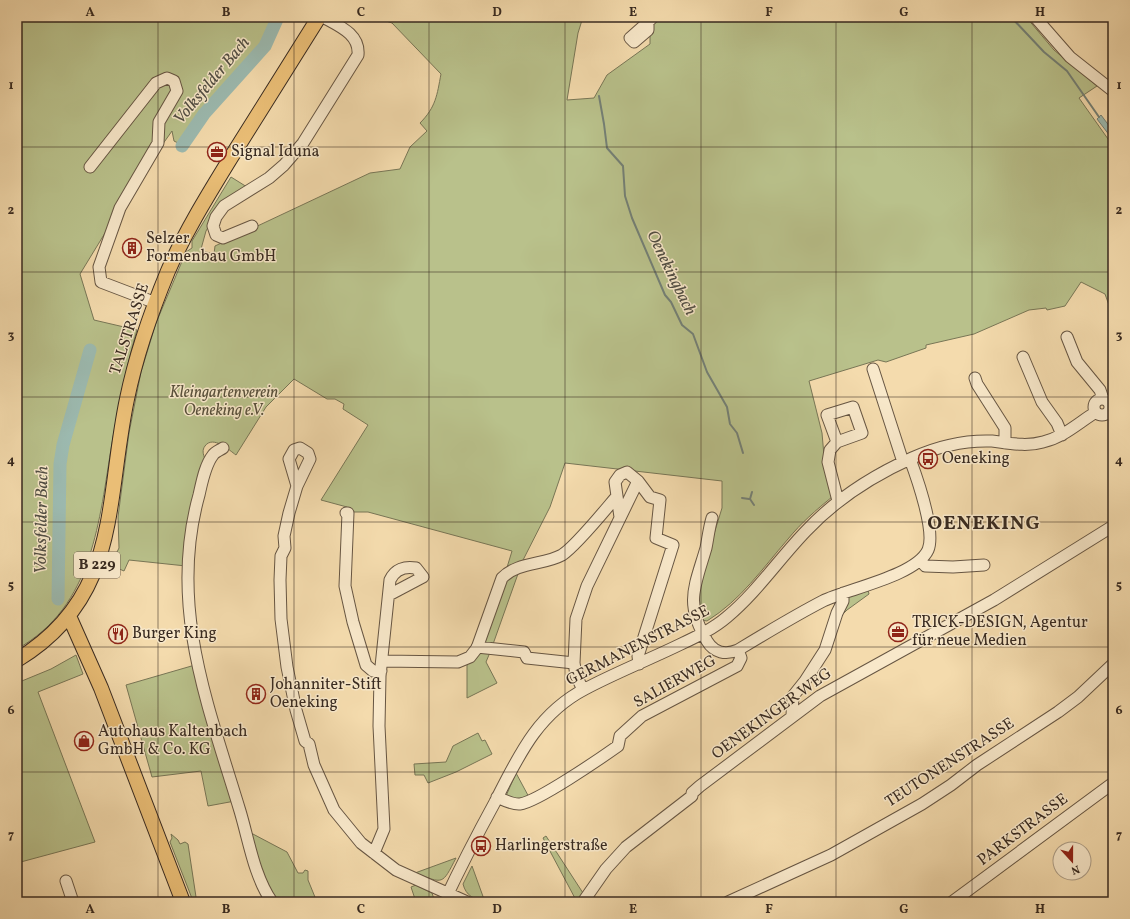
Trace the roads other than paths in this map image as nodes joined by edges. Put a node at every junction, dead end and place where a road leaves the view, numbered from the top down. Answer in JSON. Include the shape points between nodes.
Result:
{"nodes":[{"id":1,"x":319,"y":17,"type":"edge"},
{"id":2,"x":323,"y":17,"type":"edge"},
{"id":3,"x":1035,"y":17,"type":"edge"},
{"id":4,"x":1113,"y":90,"type":"edge"},
{"id":5,"x":90,"y":167,"type":"dead end"},
{"id":6,"x":252,"y":226,"type":"dead end"},
{"id":7,"x":156,"y":302,"type":"junction"},
{"id":8,"x":1067,"y":337,"type":"dead end"},
{"id":9,"x":1023,"y":357,"type":"dead end"},
{"id":10,"x":873,"y":369,"type":"dead end"},
{"id":11,"x":975,"y":378,"type":"dead end"},
{"id":12,"x":1062,"y":435,"type":"junction"},
{"id":13,"x":837,"y":442,"type":"dead end"},
{"id":14,"x":1006,"y":444,"type":"junction"},
{"id":15,"x":223,"y":448,"type":"dead end"},
{"id":16,"x":907,"y":460,"type":"junction"},
{"id":17,"x":638,"y":481,"type":"junction"},
{"id":18,"x":297,"y":486,"type":"dead end"},
{"id":19,"x":617,"y":496,"type":"junction"},
{"id":20,"x":838,"y":501,"type":"junction"},
{"id":21,"x":346,"y":513,"type":"dead end"},
{"id":22,"x":620,"y":517,"type":"junction"},
{"id":23,"x":712,"y":518,"type":"dead end"},
{"id":24,"x":1113,"y":526,"type":"edge"},
{"id":25,"x":921,"y":560,"type":"junction"},
{"id":26,"x":984,"y":565,"type":"dead end"},
{"id":27,"x":843,"y":593,"type":"junction"},
{"id":28,"x":389,"y":595,"type":"dead end"},
{"id":29,"x":69,"y":616,"type":"junction"},
{"id":30,"x":703,"y":634,"type":"junction"},
{"id":31,"x":477,"y":647,"type":"junction"},
{"id":32,"x":738,"y":650,"type":"junction"},
{"id":33,"x":17,"y":660,"type":"edge"},
{"id":34,"x":574,"y":663,"type":"junction"},
{"id":35,"x":639,"y":664,"type":"junction"},
{"id":36,"x":1113,"y":664,"type":"edge"},
{"id":37,"x":381,"y":666,"type":"junction"},
{"id":38,"x":583,"y":690,"type":"junction"},
{"id":39,"x":792,"y":715,"type":"junction"},
{"id":40,"x":1113,"y":783,"type":"edge"},
{"id":41,"x":497,"y":797,"type":"junction"},
{"id":42,"x":374,"y":853,"type":"junction"},
{"id":43,"x":66,"y":881,"type":"dead end"},
{"id":44,"x":446,"y":898,"type":"edge"},
{"id":45,"x":73,"y":902,"type":"edge"},
{"id":46,"x":183,"y":902,"type":"edge"},
{"id":47,"x":272,"y":902,"type":"edge"},
{"id":48,"x":467,"y":902,"type":"edge"},
{"id":49,"x":583,"y":902,"type":"edge"},
{"id":50,"x":728,"y":902,"type":"edge"},
{"id":51,"x":952,"y":902,"type":"edge"}],
"edges":[{"from":1,"to":7,"type":"main road","name":"TALSTRASSE","number":"B 229","via":[[199,210]]},
{"from":2,"to":6,"type":"street","via":[[352,35],[358,55],[298,150],[269,178],[224,206],[213,226],[216,235],[223,238]]},
{"from":3,"to":4,"type":"street","via":[[1070,57]]},
{"from":5,"to":7,"type":"street","via":[[156,83],[167,78],[174,81],[177,91],[159,122],[158,143],[120,208],[100,267],[101,282]]},
{"from":7,"to":29,"type":"main road","name":"TALSTRASSE","number":"B 229","via":[[127,400],[102,552],[94,574]]},
{"from":8,"to":12,"type":"street","name":"GERMANENSTRASSE","via":[[1077,362],[1100,390],[1102,399],[1110,404],[1109,412],[1104,416],[1096,412]]},
{"from":9,"to":12,"type":"street","via":[[1042,402]]},
{"from":10,"to":16,"type":"street"},
{"from":11,"to":14,"type":"street","via":[[1006,428]]},
{"from":12,"to":14,"type":"street","name":"GERMANENSTRASSE","via":[[1041,443]]},
{"from":13,"to":20,"type":"street","via":[[830,450],[828,462]]},
{"from":14,"to":16,"type":"street","name":"GERMANENSTRASSE","via":[[993,441],[961,443]]},
{"from":15,"to":47,"type":"street","via":[[214,454],[197,500],[188,554],[187,597],[197,665],[257,870]]},
{"from":16,"to":20,"type":"street","name":"GERMANENSTRASSE","via":[[862,484]]},
{"from":16,"to":25,"type":"street","via":[[931,532],[929,549]]},
{"from":17,"to":19,"type":"street","via":[[627,472],[620,475],[615,482]]},
{"from":17,"to":22,"type":"street"},
{"from":17,"to":35,"type":"street","via":[[650,497],[660,500],[656,538],[673,545],[638,656]]},
{"from":18,"to":42,"type":"street","via":[[284,536],[280,580],[284,649],[293,700],[314,766],[334,810],[361,843]]},
{"from":19,"to":22,"type":"street"},
{"from":19,"to":31,"type":"street","via":[[564,554],[522,567],[505,576],[496,592]]},
{"from":20,"to":30,"type":"street","name":"GERMANENSTRASSE","via":[[804,533],[748,598]]},
{"from":21,"to":37,"type":"street","via":[[345,586],[348,605],[366,664],[373,671]]},
{"from":22,"to":34,"type":"street","via":[[582,599],[576,619]]},
{"from":23,"to":30,"type":"street","via":[[693,596],[694,611]]},
{"from":24,"to":39,"type":"street","name":"OENEKINGER WEG","via":[[994,600],[850,678]]},
{"from":25,"to":26,"type":"street","via":[[925,566]]},
{"from":25,"to":27,"type":"street","via":[[874,584]]},
{"from":27,"to":32,"type":"street","via":[[823,601]]},
{"from":27,"to":39,"type":"street","via":[[843,601],[824,654],[793,696]]},
{"from":28,"to":37,"type":"street"},
{"from":29,"to":33,"type":"main road","name":"TALSTRASSE","number":"B 229","via":[[48,638]]},
{"from":29,"to":46,"type":"main road","via":[[101,688]]},
{"from":30,"to":32,"type":"street","via":[[717,651],[727,654]]},
{"from":30,"to":35,"type":"street","name":"GERMANENSTRASSE"},
{"from":31,"to":34,"type":"street","via":[[524,652],[527,658]]},
{"from":31,"to":37,"type":"street","via":[[470,657],[458,662]]},
{"from":32,"to":41,"type":"street","name":"SALIERWEG","via":[[741,658],[738,666],[642,716],[620,736],[618,746],[558,784],[520,804]]},
{"from":34,"to":38,"type":"street","via":[[576,676]]},
{"from":35,"to":38,"type":"street","name":"GERMANENSTRASSE"},
{"from":36,"to":50,"type":"street","name":"TEUTONENSTRASSE","via":[[1058,712],[922,804],[824,858]]},
{"from":37,"to":42,"type":"street","via":[[379,726],[384,829]]},
{"from":38,"to":41,"type":"street","name":"GERMANENSTRASSE","via":[[557,708],[536,731],[514,763]]},
{"from":39,"to":49,"type":"street","name":"OENEKINGER WEG","via":[[626,847],[599,877]]},
{"from":40,"to":51,"type":"street","name":"PARKSTRASSE"},
{"from":41,"to":44,"type":"street","name":"GERMANENSTRASSE"},
{"from":42,"to":44,"type":"street","via":[[396,870]]},
{"from":43,"to":45,"type":"street"},
{"from":44,"to":48,"type":"street"}]}
